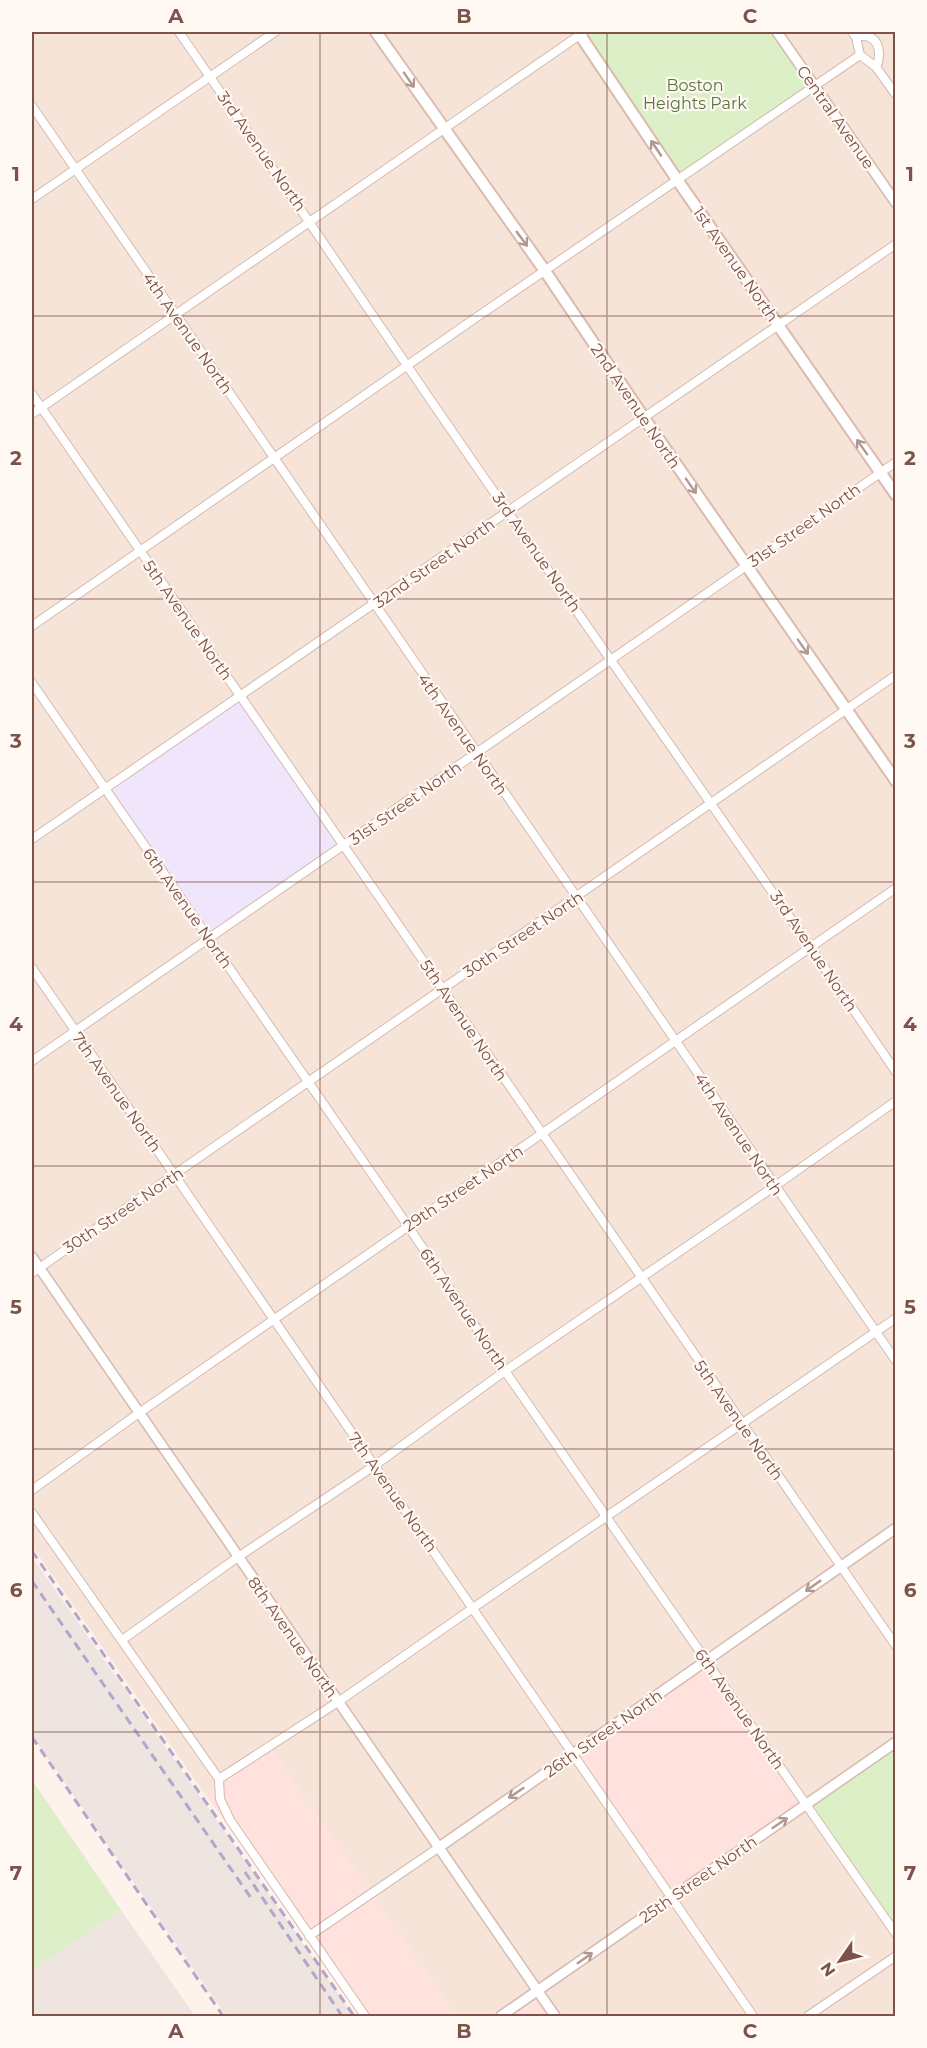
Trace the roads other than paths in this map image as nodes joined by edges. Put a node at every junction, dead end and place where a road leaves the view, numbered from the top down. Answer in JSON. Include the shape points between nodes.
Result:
{"nodes":[{"id":1,"x":179,"y":32,"type":"edge"},
{"id":2,"x":275,"y":32,"type":"edge"},
{"id":3,"x":376,"y":32,"type":"edge"},
{"id":4,"x":581,"y":32,"type":"edge"},
{"id":5,"x":777,"y":32,"type":"edge"},
{"id":6,"x":854,"y":34,"type":"edge"},
{"id":7,"x":860,"y":55,"type":"junction"},
{"id":8,"x":876,"y":67,"type":"junction"},
{"id":9,"x":210,"y":76,"type":"junction"},
{"id":10,"x":815,"y":87,"type":"junction"},
{"id":11,"x":896,"y":95,"type":"edge"},
{"id":12,"x":32,"y":106,"type":"edge"},
{"id":13,"x":444,"y":130,"type":"junction"},
{"id":14,"x":75,"y":169,"type":"junction"},
{"id":15,"x":678,"y":181,"type":"junction"},
{"id":16,"x":32,"y":199,"type":"edge"},
{"id":17,"x":896,"y":202,"type":"edge"},
{"id":18,"x":310,"y":221,"type":"junction"},
{"id":19,"x":896,"y":244,"type":"edge"},
{"id":20,"x":545,"y":271,"type":"junction"},
{"id":21,"x":175,"y":313,"type":"junction"},
{"id":22,"x":778,"y":325,"type":"junction"},
{"id":23,"x":408,"y":366,"type":"junction"},
{"id":24,"x":32,"y":394,"type":"edge"},
{"id":25,"x":41,"y":408,"type":"junction"},
{"id":26,"x":32,"y":414,"type":"edge"},
{"id":27,"x":644,"y":417,"type":"junction"},
{"id":28,"x":274,"y":458,"type":"junction"},
{"id":29,"x":896,"y":462,"type":"edge"},
{"id":30,"x":880,"y":472,"type":"junction"},
{"id":31,"x":896,"y":495,"type":"edge"},
{"id":32,"x":508,"y":511,"type":"junction"},
{"id":33,"x":140,"y":550,"type":"junction"},
{"id":34,"x":746,"y":565,"type":"junction"},
{"id":35,"x":374,"y":604,"type":"junction"},
{"id":36,"x":32,"y":626,"type":"edge"},
{"id":37,"x":610,"y":658,"type":"junction"},
{"id":38,"x":896,"y":675,"type":"edge"},
{"id":39,"x":32,"y":683,"type":"edge"},
{"id":40,"x":240,"y":696,"type":"junction"},
{"id":41,"x":846,"y":710,"type":"junction"},
{"id":42,"x":476,"y":754,"type":"junction"},
{"id":43,"x":896,"y":781,"type":"edge"},
{"id":44,"x":104,"y":789,"type":"junction"},
{"id":45,"x":712,"y":803,"type":"junction"},
{"id":46,"x":32,"y":839,"type":"edge"},
{"id":47,"x":344,"y":845,"type":"junction"},
{"id":48,"x":896,"y":888,"type":"edge"},
{"id":49,"x":578,"y":897,"type":"junction"},
{"id":50,"x":209,"y":938,"type":"junction"},
{"id":51,"x":811,"y":947,"type":"junction"},
{"id":52,"x":32,"y":968,"type":"edge"},
{"id":53,"x":443,"y":989,"type":"junction"},
{"id":54,"x":75,"y":1031,"type":"junction"},
{"id":55,"x":675,"y":1041,"type":"junction"},
{"id":56,"x":32,"y":1061,"type":"edge"},
{"id":57,"x":896,"y":1071,"type":"edge"},
{"id":58,"x":309,"y":1082,"type":"junction"},
{"id":59,"x":896,"y":1101,"type":"edge"},
{"id":60,"x":542,"y":1134,"type":"junction"},
{"id":61,"x":175,"y":1175,"type":"junction"},
{"id":62,"x":775,"y":1186,"type":"junction"},
{"id":63,"x":408,"y":1226,"type":"junction"},
{"id":64,"x":32,"y":1257,"type":"edge"},
{"id":65,"x":35,"y":1270,"type":"edge"},
{"id":66,"x":641,"y":1277,"type":"junction"},
{"id":67,"x":896,"y":1318,"type":"edge"},
{"id":68,"x":274,"y":1319,"type":"junction"},
{"id":69,"x":876,"y":1332,"type":"junction"},
{"id":70,"x":896,"y":1361,"type":"edge"},
{"id":71,"x":505,"y":1371,"type":"junction"},
{"id":72,"x":139,"y":1413,"type":"junction"},
{"id":73,"x":741,"y":1424,"type":"junction"},
{"id":74,"x":374,"y":1466,"type":"junction"},
{"id":75,"x":32,"y":1490,"type":"edge"},
{"id":76,"x":32,"y":1514,"type":"edge"},
{"id":77,"x":606,"y":1516,"type":"junction"},
{"id":78,"x":896,"y":1528,"type":"edge"},
{"id":79,"x":238,"y":1557,"type":"junction"},
{"id":80,"x":841,"y":1566,"type":"junction"},
{"id":81,"x":473,"y":1608,"type":"junction"},
{"id":82,"x":122,"y":1640,"type":"junction"},
{"id":83,"x":896,"y":1646,"type":"edge"},
{"id":84,"x":707,"y":1661,"type":"junction"},
{"id":85,"x":338,"y":1702,"type":"junction"},
{"id":86,"x":896,"y":1742,"type":"edge"},
{"id":87,"x":573,"y":1754,"type":"junction"},
{"id":88,"x":219,"y":1779,"type":"junction"},
{"id":89,"x":806,"y":1805,"type":"junction"},
{"id":90,"x":438,"y":1848,"type":"junction"},
{"id":91,"x":673,"y":1898,"type":"junction"},
{"id":92,"x":896,"y":1934,"type":"edge"},
{"id":93,"x":309,"y":1936,"type":"junction"},
{"id":94,"x":896,"y":1956,"type":"edge"},
{"id":95,"x":537,"y":1991,"type":"junction"},
{"id":96,"x":365,"y":2016,"type":"edge"},
{"id":97,"x":501,"y":2016,"type":"edge"},
{"id":98,"x":555,"y":2016,"type":"edge"},
{"id":99,"x":753,"y":2016,"type":"edge"},
{"id":100,"x":808,"y":2016,"type":"edge"}],
"edges":[{"from":1,"to":9,"type":"street","name":"3rd Avenue North"},
{"from":2,"to":9,"type":"street"},
{"from":3,"to":13,"type":"main road","name":"2nd Avenue North","one_way":true},
{"from":4,"to":13,"type":"street"},
{"from":15,"to":4,"type":"main road","name":"1st Avenue North","one_way":true},
{"from":5,"to":10,"type":"street","name":"Central Avenue"},
{"from":6,"to":7,"type":"street"},
{"from":6,"to":8,"type":"street","via":[[872,39],[880,52]]},
{"from":7,"to":8,"type":"street"},
{"from":7,"to":10,"type":"street"},
{"from":8,"to":11,"type":"street"},
{"from":9,"to":14,"type":"street"},
{"from":9,"to":18,"type":"street","name":"3rd Avenue North"},
{"from":10,"to":15,"type":"street"},
{"from":10,"to":17,"type":"street","name":"Central Avenue"},
{"from":12,"to":14,"type":"street","name":"4th Avenue North"},
{"from":13,"to":18,"type":"street"},
{"from":13,"to":20,"type":"main road","name":"2nd Avenue North","one_way":true},
{"from":14,"to":16,"type":"street"},
{"from":14,"to":21,"type":"street","name":"4th Avenue North"},
{"from":15,"to":20,"type":"street"},
{"from":15,"to":22,"type":"main road","name":"1st Avenue North"},
{"from":18,"to":21,"type":"street"},
{"from":18,"to":23,"type":"street","name":"3rd Avenue North"},
{"from":19,"to":22,"type":"street","name":"32nd Street North"},
{"from":20,"to":23,"type":"street"},
{"from":20,"to":27,"type":"main road","name":"2nd Avenue North"},
{"from":21,"to":25,"type":"street"},
{"from":21,"to":28,"type":"street","name":"4th Avenue North"},
{"from":22,"to":27,"type":"street","name":"32nd Street North"},
{"from":30,"to":22,"type":"main road","name":"1st Avenue North","one_way":true},
{"from":23,"to":28,"type":"street"},
{"from":23,"to":32,"type":"street","name":"3rd Avenue North"},
{"from":24,"to":25,"type":"street","name":"5th Avenue North"},
{"from":25,"to":26,"type":"street"},
{"from":25,"to":33,"type":"street","name":"5th Avenue North"},
{"from":27,"to":32,"type":"street","name":"32nd Street North"},
{"from":27,"to":34,"type":"main road","name":"2nd Avenue North","one_way":true},
{"from":28,"to":33,"type":"street"},
{"from":28,"to":35,"type":"street","name":"4th Avenue North"},
{"from":29,"to":30,"type":"street","name":"31st Street North"},
{"from":30,"to":31,"type":"main road","name":"1st Avenue North"},
{"from":30,"to":34,"type":"street","name":"31st Street North"},
{"from":32,"to":35,"type":"street","name":"32nd Street North"},
{"from":32,"to":37,"type":"street","name":"3rd Avenue North"},
{"from":33,"to":36,"type":"street"},
{"from":33,"to":40,"type":"street","name":"5th Avenue North"},
{"from":34,"to":37,"type":"street","name":"31st Street North"},
{"from":34,"to":41,"type":"main road","name":"2nd Avenue North","one_way":true},
{"from":35,"to":40,"type":"street","name":"32nd Street North"},
{"from":35,"to":42,"type":"street","name":"4th Avenue North"},
{"from":37,"to":42,"type":"street","name":"31st Street North"},
{"from":37,"to":45,"type":"street","name":"3rd Avenue North"},
{"from":38,"to":41,"type":"street","name":"30th Street North"},
{"from":39,"to":44,"type":"street","name":"6th Avenue North"},
{"from":40,"to":44,"type":"street","name":"32nd Street North"},
{"from":40,"to":47,"type":"street","name":"5th Avenue North"},
{"from":41,"to":43,"type":"main road","name":"2nd Avenue North"},
{"from":41,"to":45,"type":"street","name":"30th Street North"},
{"from":42,"to":47,"type":"street","name":"31st Street North"},
{"from":42,"to":49,"type":"street","name":"4th Avenue North"},
{"from":44,"to":46,"type":"street","name":"32nd Street North"},
{"from":44,"to":50,"type":"street","name":"6th Avenue North"},
{"from":45,"to":49,"type":"street","name":"30th Street North"},
{"from":45,"to":51,"type":"street","name":"3rd Avenue North"},
{"from":47,"to":50,"type":"street","name":"31st Street North"},
{"from":47,"to":53,"type":"street","name":"5th Avenue North"},
{"from":48,"to":51,"type":"street","name":"29th Street North"},
{"from":49,"to":53,"type":"street","name":"30th Street North"},
{"from":49,"to":55,"type":"street","name":"4th Avenue North"},
{"from":50,"to":54,"type":"street","name":"31st Street North"},
{"from":50,"to":58,"type":"street","name":"6th Avenue North"},
{"from":51,"to":55,"type":"street","name":"29th Street North"},
{"from":51,"to":57,"type":"street","name":"3rd Avenue North"},
{"from":52,"to":54,"type":"street","name":"7th Avenue North"},
{"from":53,"to":58,"type":"street","name":"30th Street North"},
{"from":53,"to":60,"type":"street","name":"5th Avenue North"},
{"from":54,"to":56,"type":"street","name":"31st Street North"},
{"from":54,"to":61,"type":"street","name":"7th Avenue North"},
{"from":55,"to":60,"type":"street","name":"29th Street North"},
{"from":55,"to":62,"type":"street","name":"4th Avenue North"},
{"from":58,"to":61,"type":"street","name":"30th Street North"},
{"from":58,"to":63,"type":"street","name":"6th Avenue North"},
{"from":59,"to":62,"type":"street"},
{"from":60,"to":63,"type":"street","name":"29th Street North"},
{"from":60,"to":66,"type":"street","name":"5th Avenue North"},
{"from":61,"to":65,"type":"street","name":"30th Street North"},
{"from":61,"to":68,"type":"street","name":"7th Avenue North"},
{"from":62,"to":66,"type":"street"},
{"from":62,"to":69,"type":"street","name":"4th Avenue North"},
{"from":63,"to":68,"type":"street","name":"29th Street North"},
{"from":63,"to":71,"type":"street","name":"6th Avenue North"},
{"from":64,"to":65,"type":"street","name":"8th Avenue North"},
{"from":65,"to":72,"type":"street","name":"8th Avenue North"},
{"from":66,"to":71,"type":"street"},
{"from":66,"to":73,"type":"street","name":"5th Avenue North"},
{"from":67,"to":69,"type":"street"},
{"from":68,"to":72,"type":"street","name":"29th Street North"},
{"from":68,"to":74,"type":"street","name":"7th Avenue North"},
{"from":69,"to":70,"type":"street","name":"4th Avenue North"},
{"from":69,"to":73,"type":"street"},
{"from":71,"to":74,"type":"street"},
{"from":71,"to":77,"type":"street","name":"6th Avenue North"},
{"from":72,"to":75,"type":"street","name":"29th Street North"},
{"from":72,"to":79,"type":"street","name":"8th Avenue North"},
{"from":73,"to":77,"type":"street"},
{"from":73,"to":80,"type":"street","name":"5th Avenue North"},
{"from":74,"to":79,"type":"street"},
{"from":74,"to":81,"type":"street","name":"7th Avenue North"},
{"from":76,"to":82,"type":"street"},
{"from":77,"to":81,"type":"street"},
{"from":77,"to":84,"type":"street","name":"6th Avenue North"},
{"from":78,"to":80,"type":"street","name":"26th Street North"},
{"from":79,"to":82,"type":"street"},
{"from":79,"to":85,"type":"street","name":"8th Avenue North"},
{"from":80,"to":83,"type":"street","name":"5th Avenue North"},
{"from":80,"to":84,"type":"street","name":"26th Street North","one_way":true},
{"from":81,"to":85,"type":"street"},
{"from":81,"to":87,"type":"street","name":"7th Avenue North"},
{"from":82,"to":88,"type":"street"},
{"from":84,"to":87,"type":"street","name":"26th Street North"},
{"from":84,"to":89,"type":"street","name":"6th Avenue North"},
{"from":85,"to":88,"type":"street"},
{"from":85,"to":90,"type":"street","name":"8th Avenue North"},
{"from":86,"to":89,"type":"street","name":"25th Street North"},
{"from":87,"to":90,"type":"street","name":"26th Street North","one_way":true},
{"from":87,"to":91,"type":"street","name":"7th Avenue North"},
{"from":88,"to":93,"type":"street","via":[[220,1799],[230,1820]]},
{"from":91,"to":89,"type":"street","name":"25th Street North","one_way":true},
{"from":89,"to":92,"type":"street","name":"6th Avenue North"},
{"from":90,"to":93,"type":"street","name":"26th Street North"},
{"from":90,"to":95,"type":"street","name":"8th Avenue North"},
{"from":95,"to":91,"type":"street","name":"25th Street North","one_way":true},
{"from":91,"to":99,"type":"street","name":"7th Avenue North"},
{"from":93,"to":96,"type":"street"},
{"from":94,"to":100,"type":"street"},
{"from":95,"to":97,"type":"street","name":"25th Street North"},
{"from":95,"to":98,"type":"street","name":"8th Avenue North"}]}
